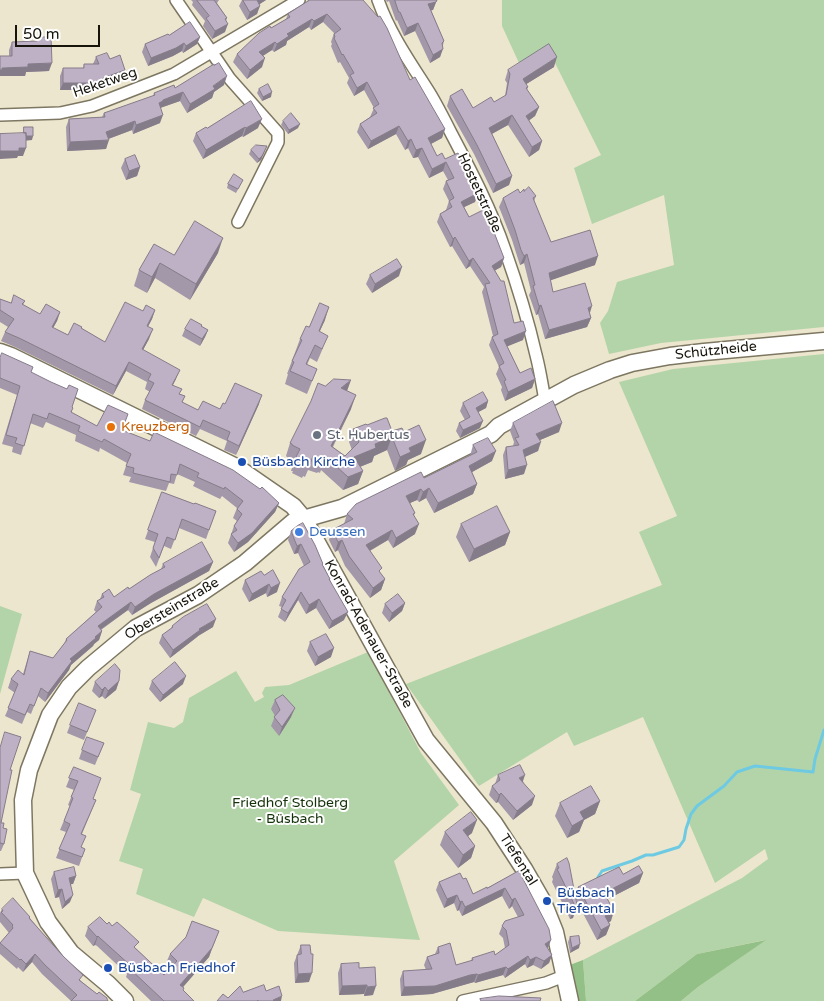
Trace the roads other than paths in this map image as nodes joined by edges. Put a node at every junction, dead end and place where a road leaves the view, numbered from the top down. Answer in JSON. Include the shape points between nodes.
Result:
{"nodes":[{"id":1,"x":176,"y":0,"type":"edge"},
{"id":2,"x":299,"y":0,"type":"edge"},
{"id":3,"x":378,"y":0,"type":"edge"},
{"id":4,"x":212,"y":52,"type":"junction"},
{"id":5,"x":0,"y":115,"type":"edge"},
{"id":6,"x":238,"y":222,"type":"dead end"},
{"id":7,"x":824,"y":341,"type":"edge"},
{"id":8,"x":0,"y":352,"type":"edge"},
{"id":9,"x":545,"y":400,"type":"junction"},
{"id":10,"x":304,"y":519,"type":"junction"},
{"id":11,"x":426,"y":740,"type":"joint"},
{"id":12,"x":25,"y":873,"type":"junction"},
{"id":13,"x":0,"y":874,"type":"edge"},
{"id":14,"x":564,"y":976,"type":"junction"},
{"id":15,"x":125,"y":1001,"type":"edge"},
{"id":16,"x":463,"y":1001,"type":"edge"},
{"id":17,"x":570,"y":1001,"type":"edge"}],
"edges":[{"from":1,"to":4,"type":"street"},
{"from":2,"to":4,"type":"street","name":"Heketweg"},
{"from":3,"to":9,"type":"street","name":"Hostetstraße","via":[[395,38],[431,94],[490,213],[505,249],[524,313]]},
{"from":4,"to":5,"type":"street","name":"Heketweg","via":[[174,74],[92,106],[60,113]]},
{"from":4,"to":6,"type":"street","via":[[230,79],[278,133],[278,142]]},
{"from":7,"to":9,"type":"street","name":"Schützheide","via":[[670,356],[632,363]]},
{"from":8,"to":10,"type":"street","name":"Konrad-Adenauer-Straße","via":[[238,468],[292,506]]},
{"from":9,"to":10,"type":"street","via":[[461,450],[342,508]]},
{"from":10,"to":11,"type":"street","name":"Konrad-Adenauer-Straße"},
{"from":10,"to":12,"type":"street","name":"Obersteinstraße","via":[[293,522],[245,563],[198,595],[136,628],[69,687],[50,715],[29,770],[23,800]]},
{"from":11,"to":14,"type":"street","name":"Tiefental","via":[[494,823],[524,869],[543,902]]},
{"from":12,"to":13,"type":"street"},
{"from":12,"to":15,"type":"street","name":"Obersteinstraße","via":[[48,922],[71,953]]},
{"from":14,"to":16,"type":"street"},
{"from":14,"to":17,"type":"street","name":"Tiefental"}]}
